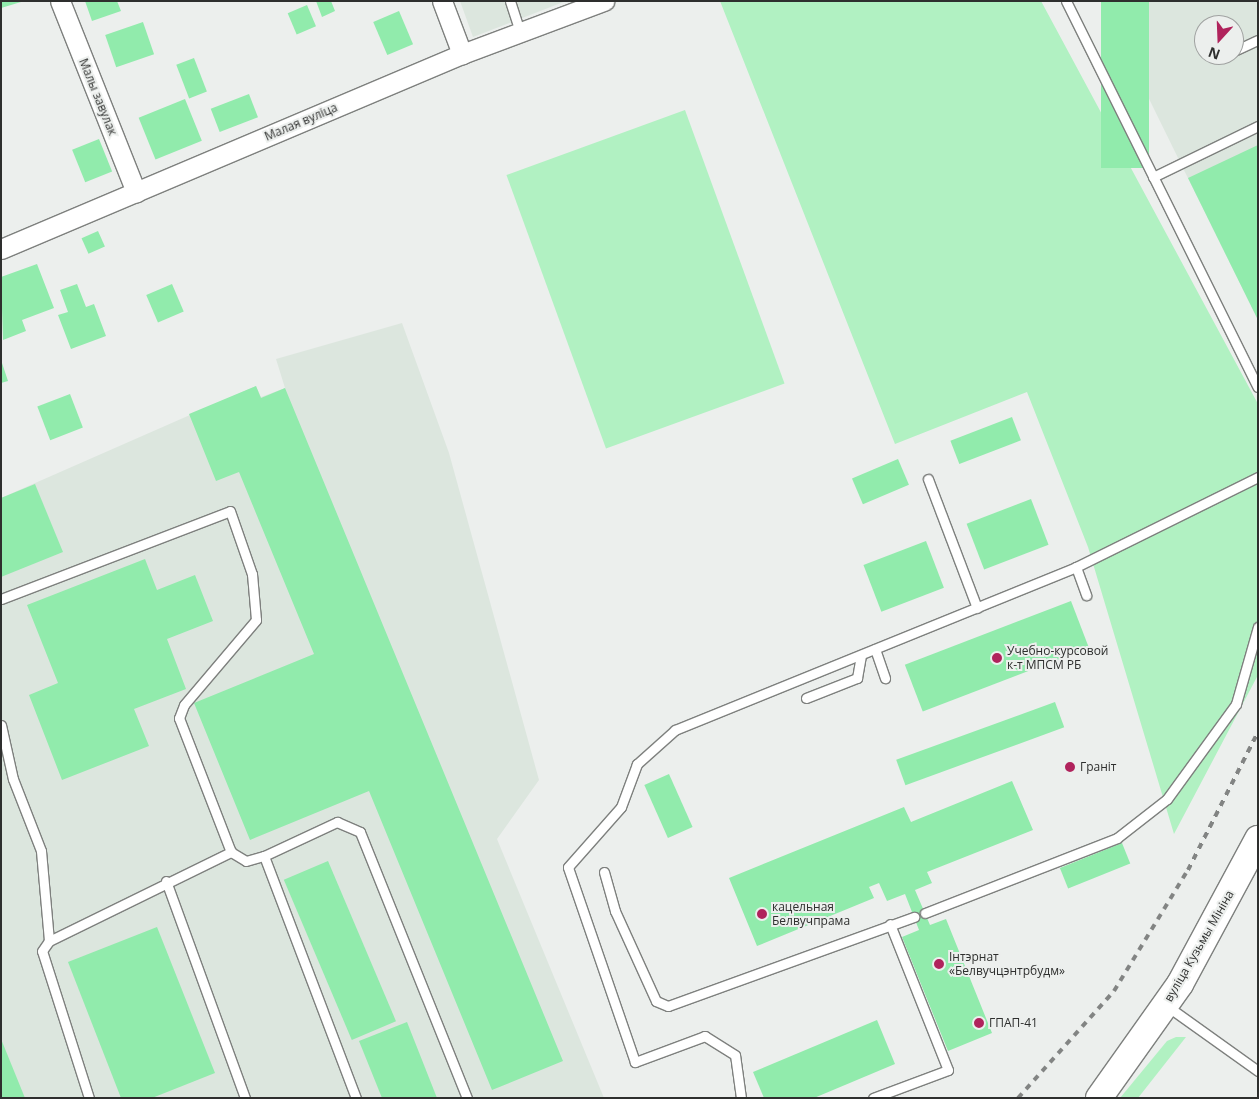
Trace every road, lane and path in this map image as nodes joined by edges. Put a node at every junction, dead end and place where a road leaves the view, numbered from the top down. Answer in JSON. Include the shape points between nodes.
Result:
{"nodes":[{"id":1,"x":60,"y":1,"type":"edge"},
{"id":2,"x":442,"y":1,"type":"edge"},
{"id":3,"x":510,"y":1,"type":"edge"},
{"id":4,"x":604,"y":1,"type":"edge"},
{"id":5,"x":1066,"y":1,"type":"edge"},
{"id":6,"x":520,"y":32,"type":"junction"},
{"id":7,"x":1258,"y":40,"type":"edge"},
{"id":8,"x":1244,"y":46,"type":"edge"},
{"id":9,"x":462,"y":54,"type":"junction"},
{"id":10,"x":1258,"y":126,"type":"edge"},
{"id":11,"x":1153,"y":177,"type":"junction"},
{"id":12,"x":136,"y":192,"type":"junction"},
{"id":13,"x":1,"y":249,"type":"edge"},
{"id":14,"x":1258,"y":387,"type":"edge"},
{"id":15,"x":1258,"y":477,"type":"edge"},
{"id":16,"x":928,"y":479,"type":"dead end"},
{"id":17,"x":1076,"y":567,"type":"junction"},
{"id":18,"x":1086,"y":595,"type":"dead end"},
{"id":19,"x":1,"y":599,"type":"edge"},
{"id":20,"x":978,"y":608,"type":"junction"},
{"id":21,"x":1258,"y":627,"type":"edge"},
{"id":22,"x":875,"y":650,"type":"junction"},
{"id":23,"x":861,"y":655,"type":"junction"},
{"id":24,"x":885,"y":678,"type":"dead end"},
{"id":25,"x":806,"y":698,"type":"dead end"},
{"id":26,"x":1,"y":726,"type":"edge"},
{"id":27,"x":1258,"y":838,"type":"edge"},
{"id":28,"x":231,"y":852,"type":"junction"},
{"id":29,"x":264,"y":856,"type":"junction"},
{"id":30,"x":604,"y":872,"type":"dead end"},
{"id":31,"x":166,"y":881,"type":"junction"},
{"id":32,"x":925,"y":913,"type":"dead end"},
{"id":33,"x":914,"y":917,"type":"dead end"},
{"id":34,"x":890,"y":924,"type":"junction"},
{"id":35,"x":49,"y":941,"type":"junction"},
{"id":36,"x":1165,"y":1005,"type":"junction"},
{"id":37,"x":1258,"y":1071,"type":"edge"},
{"id":38,"x":89,"y":1098,"type":"edge"},
{"id":39,"x":245,"y":1098,"type":"edge"},
{"id":40,"x":356,"y":1098,"type":"edge"},
{"id":41,"x":467,"y":1098,"type":"edge"},
{"id":42,"x":741,"y":1098,"type":"edge"},
{"id":43,"x":873,"y":1098,"type":"edge"},
{"id":44,"x":1099,"y":1098,"type":"edge"}],
"edges":[{"from":1,"to":12,"type":"street","name":"Малы завулак"},
{"from":2,"to":9,"type":"street"},
{"from":3,"to":6,"type":"lane"},
{"from":4,"to":6,"type":"street","name":"Малая вуліца"},
{"from":5,"to":11,"type":"lane"},
{"from":6,"to":9,"type":"street","name":"Малая вуліца"},
{"from":7,"to":8,"type":"lane"},
{"from":9,"to":12,"type":"street","name":"Малая вуліца"},
{"from":10,"to":11,"type":"lane"},
{"from":11,"to":14,"type":"lane"},
{"from":12,"to":13,"type":"street","name":"Малая вуліца"},
{"from":15,"to":17,"type":"lane"},
{"from":16,"to":20,"type":"lane"},
{"from":17,"to":18,"type":"lane"},
{"from":17,"to":20,"type":"lane"},
{"from":19,"to":28,"type":"lane","via":[[230,511],[252,574],[256,620],[184,705],[179,718]]},
{"from":20,"to":22,"type":"lane"},
{"from":21,"to":32,"type":"lane","via":[[1236,704],[1167,799],[1117,838]]},
{"from":22,"to":23,"type":"lane"},
{"from":22,"to":24,"type":"lane"},
{"from":23,"to":25,"type":"lane","via":[[857,678]]},
{"from":23,"to":42,"type":"lane","via":[[675,730],[637,764],[621,807],[568,867],[635,1062],[705,1036],[735,1055]]},
{"from":26,"to":35,"type":"lane","via":[[13,779],[41,851]]},
{"from":27,"to":36,"type":"street","name":"вуліца Кузьмы Мініна"},
{"from":28,"to":29,"type":"lane","via":[[246,861]]},
{"from":28,"to":31,"type":"lane"},
{"from":29,"to":40,"type":"lane"},
{"from":29,"to":41,"type":"lane","via":[[337,822],[360,832]]},
{"from":30,"to":34,"type":"lane","via":[[615,910],[656,1001],[668,1006]]},
{"from":31,"to":35,"type":"lane"},
{"from":31,"to":39,"type":"lane"},
{"from":33,"to":34,"type":"lane"},
{"from":34,"to":43,"type":"lane","via":[[948,1070]]},
{"from":35,"to":38,"type":"lane","via":[[42,951],[43,962]]},
{"from":36,"to":37,"type":"lane"},
{"from":36,"to":44,"type":"street","name":"вуліца Кузьмы Мініна"}]}
